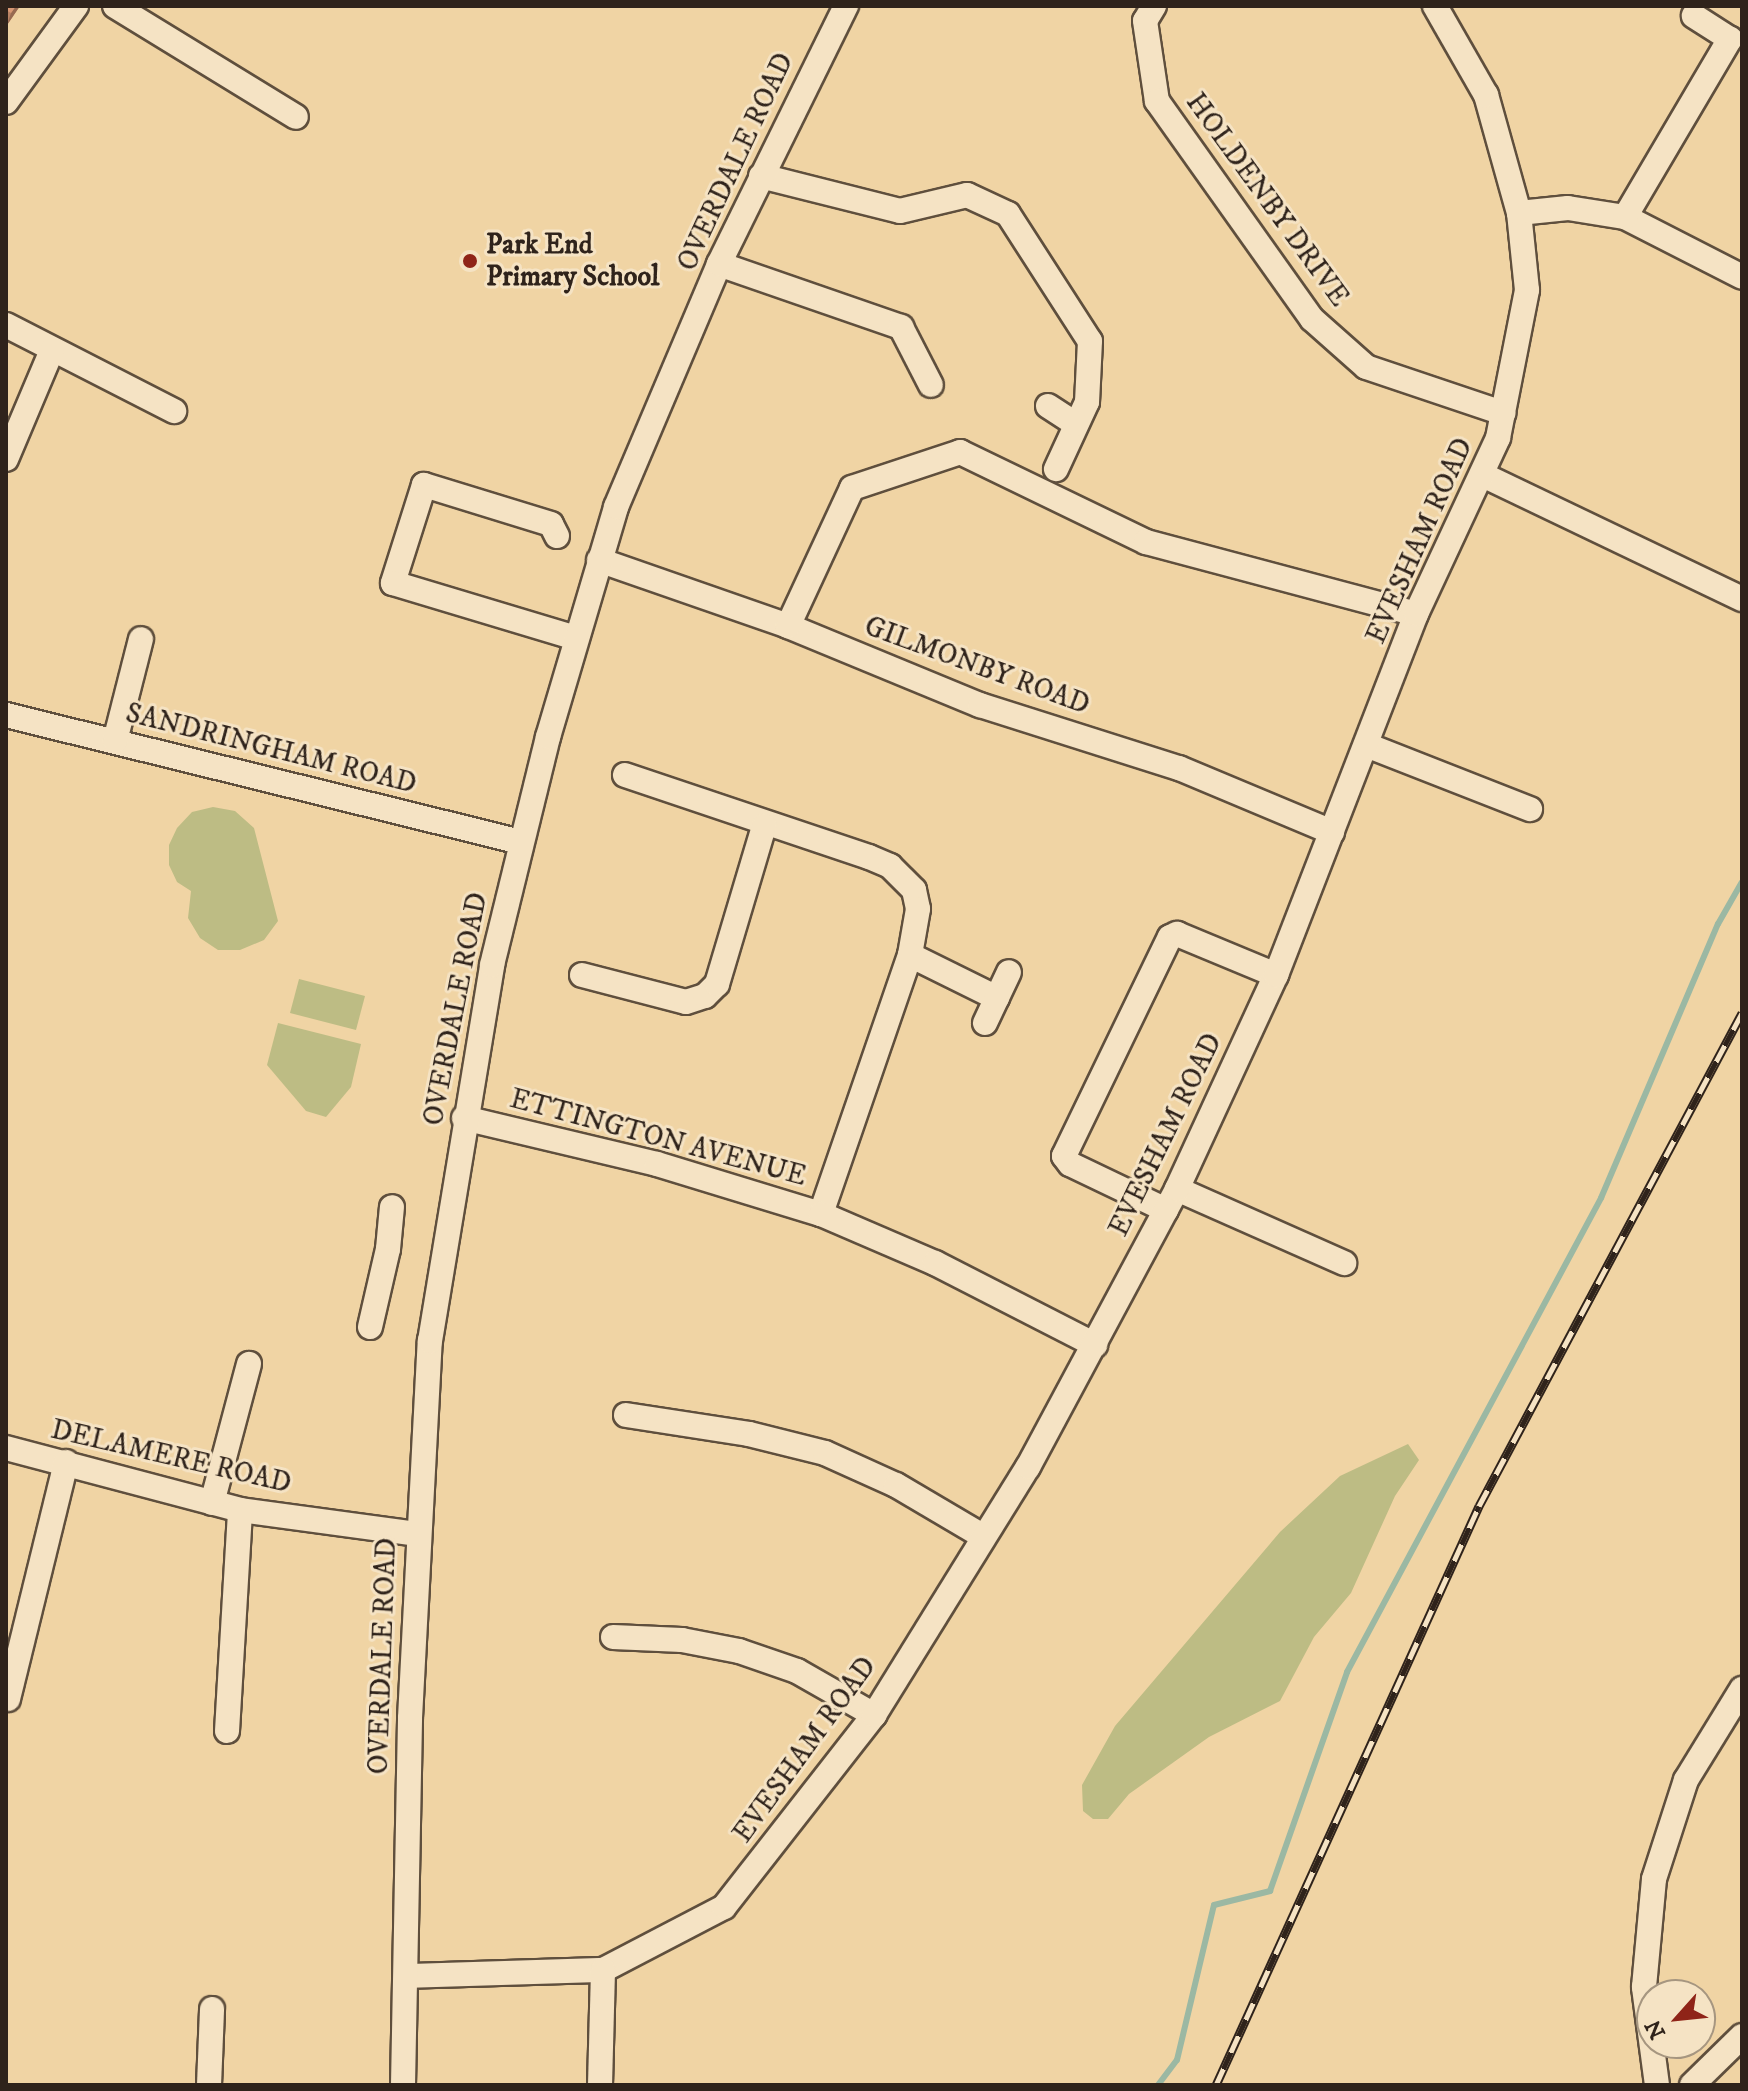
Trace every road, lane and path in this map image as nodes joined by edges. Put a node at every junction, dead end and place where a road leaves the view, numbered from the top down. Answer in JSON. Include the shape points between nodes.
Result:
{"nodes":[{"id":1,"x":76,"y":6,"type":"edge"},
{"id":2,"x":115,"y":6,"type":"edge"},
{"id":3,"x":846,"y":6,"type":"edge"},
{"id":4,"x":1154,"y":6,"type":"edge"},
{"id":5,"x":1435,"y":6,"type":"edge"},
{"id":6,"x":1694,"y":16,"type":"dead end"},
{"id":7,"x":6,"y":102,"type":"edge"},
{"id":8,"x":296,"y":117,"type":"dead end"},
{"id":9,"x":761,"y":176,"type":"junction"},
{"id":10,"x":1519,"y":213,"type":"junction"},
{"id":11,"x":1625,"y":217,"type":"junction"},
{"id":12,"x":719,"y":264,"type":"junction"},
{"id":13,"x":1742,"y":277,"type":"edge"},
{"id":14,"x":6,"y":325,"type":"edge"},
{"id":15,"x":52,"y":350,"type":"junction"},
{"id":16,"x":931,"y":385,"type":"dead end"},
{"id":17,"x":1048,"y":406,"type":"dead end"},
{"id":18,"x":174,"y":411,"type":"dead end"},
{"id":19,"x":1503,"y":413,"type":"junction"},
{"id":20,"x":1076,"y":424,"type":"junction"},
{"id":21,"x":6,"y":459,"type":"edge"},
{"id":22,"x":1056,"y":469,"type":"dead end"},
{"id":23,"x":1483,"y":475,"type":"junction"},
{"id":24,"x":557,"y":536,"type":"dead end"},
{"id":25,"x":599,"y":560,"type":"junction"},
{"id":26,"x":1742,"y":599,"type":"edge"},
{"id":27,"x":1416,"y":614,"type":"junction"},
{"id":28,"x":788,"y":626,"type":"junction"},
{"id":29,"x":576,"y":638,"type":"junction"},
{"id":30,"x":141,"y":639,"type":"dead end"},
{"id":31,"x":6,"y":715,"type":"edge"},
{"id":32,"x":115,"y":741,"type":"junction"},
{"id":33,"x":1369,"y":746,"type":"junction"},
{"id":34,"x":625,"y":775,"type":"dead end"},
{"id":35,"x":1530,"y":809,"type":"dead end"},
{"id":36,"x":764,"y":826,"type":"junction"},
{"id":37,"x":1332,"y":832,"type":"junction"},
{"id":38,"x":521,"y":842,"type":"junction"},
{"id":39,"x":910,"y":955,"type":"junction"},
{"id":40,"x":1009,"y":972,"type":"dead end"},
{"id":41,"x":582,"y":975,"type":"dead end"},
{"id":42,"x":1276,"y":975,"type":"junction"},
{"id":43,"x":997,"y":998,"type":"junction"},
{"id":44,"x":985,"y":1023,"type":"dead end"},
{"id":45,"x":464,"y":1118,"type":"junction"},
{"id":46,"x":1172,"y":1200,"type":"junction"},
{"id":47,"x":392,"y":1207,"type":"dead end"},
{"id":48,"x":821,"y":1214,"type":"junction"},
{"id":49,"x":1344,"y":1263,"type":"dead end"},
{"id":50,"x":370,"y":1327,"type":"dead end"},
{"id":51,"x":1095,"y":1345,"type":"junction"},
{"id":52,"x":249,"y":1364,"type":"dead end"},
{"id":53,"x":626,"y":1415,"type":"dead end"},
{"id":54,"x":6,"y":1448,"type":"edge"},
{"id":55,"x":66,"y":1462,"type":"junction"},
{"id":56,"x":212,"y":1503,"type":"junction"},
{"id":57,"x":240,"y":1510,"type":"junction"},
{"id":58,"x":417,"y":1534,"type":"junction"},
{"id":59,"x":981,"y":1535,"type":"junction"},
{"id":60,"x":613,"y":1637,"type":"dead end"},
{"id":61,"x":1742,"y":1689,"type":"edge"},
{"id":62,"x":8,"y":1699,"type":"dead end"},
{"id":63,"x":874,"y":1715,"type":"junction"},
{"id":64,"x":227,"y":1731,"type":"dead end"},
{"id":65,"x":603,"y":1970,"type":"junction"},
{"id":66,"x":407,"y":1976,"type":"junction"},
{"id":67,"x":212,"y":2009,"type":"dead end"},
{"id":68,"x":1742,"y":2036,"type":"edge"},
{"id":69,"x":209,"y":2085,"type":"edge"},
{"id":70,"x":403,"y":2085,"type":"edge"},
{"id":71,"x":600,"y":2085,"type":"edge"},
{"id":72,"x":1657,"y":2085,"type":"edge"},
{"id":73,"x":1692,"y":2085,"type":"edge"}],
"edges":[{"from":1,"to":7,"type":"street"},
{"from":2,"to":8,"type":"street"},
{"from":3,"to":9,"type":"street","name":"OVERDALE ROAD"},
{"from":4,"to":19,"type":"street","name":"HOLDENBY DRIVE","via":[[1145,21],[1157,101],[1312,319],[1366,367]]},
{"from":5,"to":10,"type":"street","name":"EVESHAM ROAD","via":[[1486,95]]},
{"from":6,"to":11,"type":"street","via":[[1730,39]]},
{"from":9,"to":12,"type":"street","name":"OVERDALE ROAD"},
{"from":9,"to":20,"type":"street","via":[[900,211],[967,195],[1008,214],[1090,341],[1087,402]]},
{"from":10,"to":11,"type":"street","via":[[1568,208]]},
{"from":10,"to":19,"type":"street","name":"EVESHAM ROAD","via":[[1527,290]]},
{"from":11,"to":13,"type":"street"},
{"from":12,"to":16,"type":"street","via":[[901,327]]},
{"from":12,"to":25,"type":"street","name":"OVERDALE ROAD","via":[[616,507]]},
{"from":14,"to":15,"type":"street"},
{"from":15,"to":18,"type":"street"},
{"from":15,"to":21,"type":"street"},
{"from":17,"to":20,"type":"street"},
{"from":19,"to":23,"type":"street","name":"EVESHAM ROAD"},
{"from":20,"to":22,"type":"street"},
{"from":23,"to":26,"type":"street"},
{"from":23,"to":27,"type":"street","name":"EVESHAM ROAD"},
{"from":24,"to":29,"type":"street","via":[[551,524],[424,485],[393,583]]},
{"from":25,"to":28,"type":"street","name":"GILMONBY ROAD"},
{"from":25,"to":29,"type":"street","name":"OVERDALE ROAD"},
{"from":27,"to":28,"type":"street","via":[[1146,542],[960,452],[852,488]]},
{"from":27,"to":33,"type":"street","name":"EVESHAM ROAD"},
{"from":28,"to":37,"type":"street","name":"GILMONBY ROAD","via":[[980,705],[1179,768]]},
{"from":29,"to":38,"type":"street","name":"OVERDALE ROAD"},
{"from":30,"to":32,"type":"street"},
{"from":31,"to":32,"type":"street","name":"SANDRINGHAM ROAD"},
{"from":32,"to":38,"type":"street","name":"SANDRINGHAM ROAD"},
{"from":33,"to":35,"type":"street"},
{"from":33,"to":37,"type":"street","name":"EVESHAM ROAD"},
{"from":34,"to":36,"type":"street"},
{"from":36,"to":39,"type":"street","via":[[869,857],[903,877],[914,890],[918,909]]},
{"from":36,"to":41,"type":"street","via":[[717,984],[705,996],[686,1002]]},
{"from":37,"to":42,"type":"street","name":"EVESHAM ROAD"},
{"from":38,"to":45,"type":"street","name":"OVERDALE ROAD"},
{"from":39,"to":43,"type":"street"},
{"from":39,"to":48,"type":"street"},
{"from":40,"to":43,"type":"street"},
{"from":42,"to":46,"type":"street","name":"EVESHAM ROAD"},
{"from":42,"to":46,"type":"street","via":[[1177,934],[1170,937],[1064,1156],[1070,1164]]},
{"from":43,"to":44,"type":"street"},
{"from":45,"to":48,"type":"street","name":"ETTINGTON AVENUE","via":[[657,1164]]},
{"from":45,"to":58,"type":"street","name":"OVERDALE ROAD","via":[[430,1341]]},
{"from":46,"to":49,"type":"street"},
{"from":46,"to":51,"type":"street","name":"EVESHAM ROAD"},
{"from":47,"to":50,"type":"street"},
{"from":48,"to":51,"type":"street","name":"ETTINGTON AVENUE","via":[[935,1263]]},
{"from":51,"to":59,"type":"street","name":"EVESHAM ROAD","via":[[1028,1467]]},
{"from":52,"to":56,"type":"street"},
{"from":53,"to":59,"type":"street","via":[[749,1434],[825,1453],[896,1485]]},
{"from":54,"to":55,"type":"street","name":"DELAMERE ROAD"},
{"from":55,"to":56,"type":"street","name":"DELAMERE ROAD"},
{"from":55,"to":62,"type":"street"},
{"from":56,"to":57,"type":"street","name":"DELAMERE ROAD"},
{"from":57,"to":58,"type":"street","name":"DELAMERE ROAD"},
{"from":57,"to":64,"type":"street"},
{"from":58,"to":66,"type":"street","name":"OVERDALE ROAD"},
{"from":59,"to":63,"type":"street","name":"EVESHAM ROAD"},
{"from":60,"to":63,"type":"street","via":[[682,1640],[739,1651],[797,1671]]},
{"from":61,"to":72,"type":"street","via":[[1686,1780],[1654,1879],[1644,1987]]},
{"from":63,"to":65,"type":"street","name":"EVESHAM ROAD","via":[[724,1907]]},
{"from":65,"to":66,"type":"street","name":"EVESHAM ROAD"},
{"from":65,"to":71,"type":"street"},
{"from":66,"to":70,"type":"street","name":"OVERDALE ROAD"},
{"from":67,"to":69,"type":"street"},
{"from":68,"to":73,"type":"street"}]}
